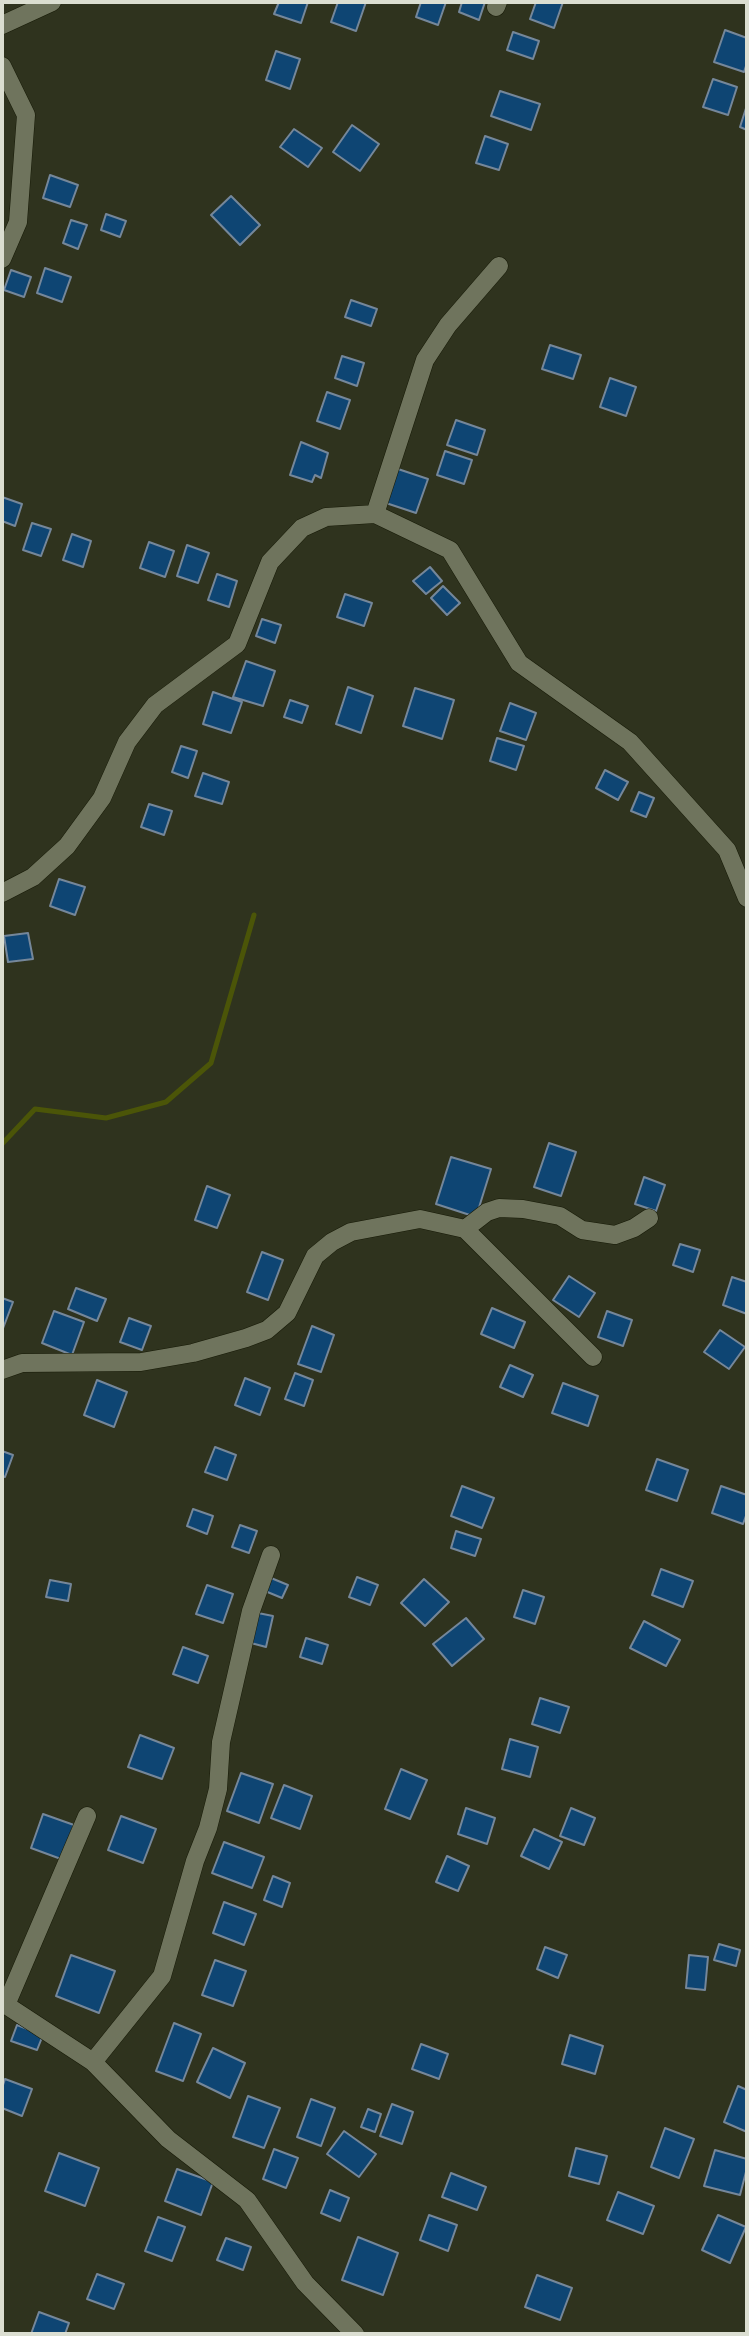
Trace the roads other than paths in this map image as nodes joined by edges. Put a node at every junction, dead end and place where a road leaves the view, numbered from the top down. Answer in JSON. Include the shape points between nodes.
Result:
{"nodes":[{"id":1,"x":52,"y":2,"type":"edge"},
{"id":2,"x":2,"y":25,"type":"edge"},
{"id":3,"x":2,"y":66,"type":"edge"},
{"id":4,"x":2,"y":259,"type":"edge"},
{"id":5,"x":499,"y":266,"type":"dead end"},
{"id":6,"x":375,"y":514,"type":"junction"},
{"id":7,"x":2,"y":893,"type":"edge"},
{"id":8,"x":747,"y":898,"type":"edge"},
{"id":9,"x":649,"y":1218,"type":"dead end"},
{"id":10,"x":465,"y":1228,"type":"junction"},
{"id":11,"x":593,"y":1357,"type":"dead end"},
{"id":12,"x":2,"y":1370,"type":"edge"},
{"id":13,"x":271,"y":1555,"type":"dead end"},
{"id":14,"x":87,"y":1816,"type":"dead end"},
{"id":15,"x":4,"y":2003,"type":"edge"},
{"id":16,"x":93,"y":2062,"type":"junction"},
{"id":17,"x":355,"y":2334,"type":"edge"}],
"edges":[{"from":1,"to":2,"type":"street"},
{"from":3,"to":4,"type":"street","via":[[26,115],[18,222]]},
{"from":5,"to":6,"type":"street","via":[[448,325],[425,360]]},
{"from":6,"to":7,"type":"street","via":[[326,517],[302,528],[270,562],[237,644],[155,705],[127,742],[102,798],[67,846],[33,877]]},
{"from":6,"to":8,"type":"street","via":[[450,550],[519,663],[630,742],[727,850]]},
{"from":9,"to":10,"type":"street","via":[[615,1235],[582,1230],[560,1216],[499,1209]]},
{"from":10,"to":11,"type":"street"},
{"from":10,"to":12,"type":"street","via":[[420,1219],[351,1232],[315,1256],[287,1313],[246,1338],[141,1362],[22,1363]]},
{"from":13,"to":16,"type":"street","via":[[251,1611],[221,1742],[218,1789],[208,1828],[162,1976]]},
{"from":14,"to":15,"type":"street"},
{"from":15,"to":16,"type":"street"},
{"from":16,"to":17,"type":"street","via":[[168,2139],[247,2200],[305,2283]]}]}
